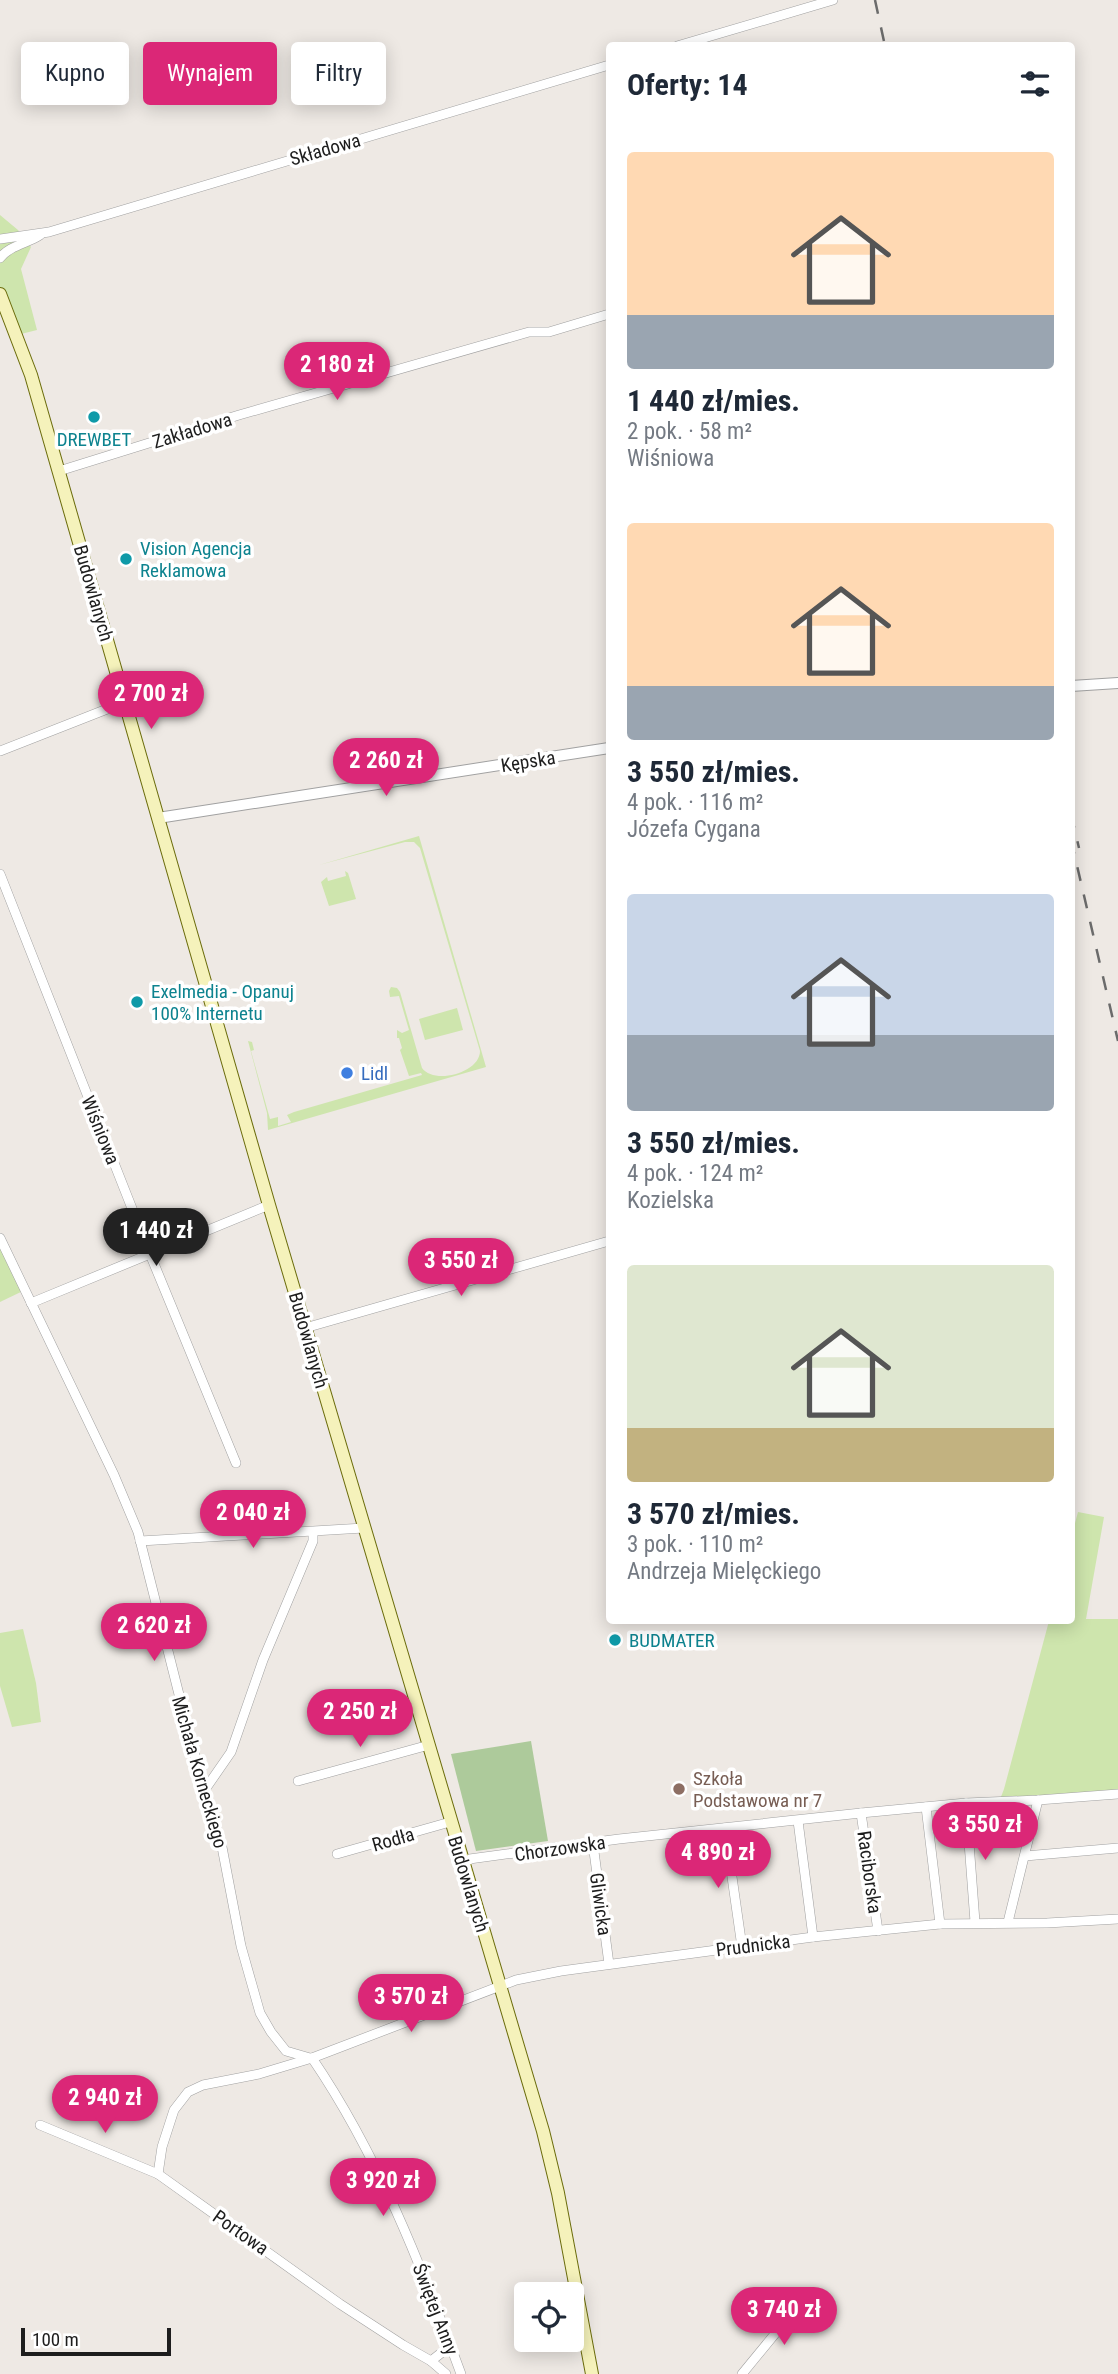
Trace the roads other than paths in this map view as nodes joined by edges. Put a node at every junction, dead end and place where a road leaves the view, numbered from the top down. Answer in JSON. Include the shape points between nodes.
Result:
{"nodes":[{"id":1,"x":833,"y":0,"type":"edge"},
{"id":2,"x":691,"y":42,"type":"edge"},
{"id":3,"x":606,"y":66,"type":"edge"},
{"id":4,"x":41,"y":234,"type":"junction"},
{"id":5,"x":0,"y":239,"type":"edge"},
{"id":6,"x":0,"y":258,"type":"edge"},
{"id":7,"x":0,"y":294,"type":"edge"},
{"id":8,"x":3,"y":308,"type":"edge"},
{"id":9,"x":606,"y":315,"type":"edge"},
{"id":10,"x":59,"y":471,"type":"junction"},
{"id":11,"x":1118,"y":683,"type":"edge"},
{"id":12,"x":1075,"y":686,"type":"edge"},
{"id":13,"x":125,"y":702,"type":"junction"},
{"id":14,"x":606,"y":748,"type":"edge"},
{"id":15,"x":0,"y":751,"type":"edge"},
{"id":16,"x":158,"y":818,"type":"junction"},
{"id":17,"x":0,"y":874,"type":"edge"},
{"id":18,"x":269,"y":1205,"type":"junction"},
{"id":19,"x":0,"y":1238,"type":"edge"},
{"id":20,"x":606,"y":1242,"type":"edge"},
{"id":21,"x":150,"y":1254,"type":"junction"},
{"id":22,"x":31,"y":1303,"type":"junction"},
{"id":23,"x":305,"y":1328,"type":"junction"},
{"id":24,"x":236,"y":1462,"type":"dead end"},
{"id":25,"x":365,"y":1528,"type":"junction"},
{"id":26,"x":313,"y":1532,"type":"junction"},
{"id":27,"x":140,"y":1541,"type":"junction"},
{"id":28,"x":429,"y":1745,"type":"junction"},
{"id":29,"x":298,"y":1781,"type":"dead end"},
{"id":30,"x":204,"y":1791,"type":"junction"},
{"id":31,"x":1118,"y":1794,"type":"edge"},
{"id":32,"x":1038,"y":1800,"type":"junction"},
{"id":33,"x":966,"y":1803,"type":"junction"},
{"id":34,"x":926,"y":1807,"type":"junction"},
{"id":35,"x":861,"y":1813,"type":"junction"},
{"id":36,"x":798,"y":1821,"type":"junction"},
{"id":37,"x":450,"y":1822,"type":"junction"},
{"id":38,"x":725,"y":1828,"type":"junction"},
{"id":39,"x":593,"y":1843,"type":"junction"},
{"id":40,"x":1118,"y":1848,"type":"edge"},
{"id":41,"x":337,"y":1854,"type":"dead end"},
{"id":42,"x":1025,"y":1856,"type":"junction"},
{"id":43,"x":462,"y":1860,"type":"junction"},
{"id":44,"x":1118,"y":1919,"type":"edge"},
{"id":45,"x":975,"y":1922,"type":"junction"},
{"id":46,"x":1008,"y":1922,"type":"junction"},
{"id":47,"x":940,"y":1924,"type":"junction"},
{"id":48,"x":878,"y":1931,"type":"junction"},
{"id":49,"x":813,"y":1937,"type":"junction"},
{"id":50,"x":741,"y":1947,"type":"junction"},
{"id":51,"x":609,"y":1964,"type":"junction"},
{"id":52,"x":500,"y":1985,"type":"junction"},
{"id":53,"x":312,"y":2058,"type":"junction"},
{"id":54,"x":40,"y":2125,"type":"dead end"},
{"id":55,"x":158,"y":2174,"type":"junction"},
{"id":56,"x":802,"y":2301,"type":"dead end"},
{"id":57,"x":450,"y":2346,"type":"junction"},
{"id":58,"x":431,"y":2361,"type":"junction"},
{"id":59,"x":446,"y":2374,"type":"edge"},
{"id":60,"x":461,"y":2374,"type":"edge"},
{"id":61,"x":593,"y":2374,"type":"edge"},
{"id":62,"x":742,"y":2374,"type":"edge"}],
"edges":[{"from":1,"to":2,"type":"street"},
{"from":3,"to":4,"type":"street","name":"Składowa"},
{"from":4,"to":5,"type":"street","name":"Składowa"},
{"from":4,"to":6,"type":"street","name":"Składowa"},
{"from":7,"to":8,"type":"main road","name":"Budowlanych"},
{"from":8,"to":10,"type":"main road","name":"Budowlanych","via":[[25,355]]},
{"from":9,"to":10,"type":"street","name":"Zakładowa","via":[[549,332],[528,331]]},
{"from":10,"to":13,"type":"main road","name":"Budowlanych"},
{"from":11,"to":12,"type":"street"},
{"from":13,"to":15,"type":"street"},
{"from":13,"to":16,"type":"main road","name":"Budowlanych"},
{"from":14,"to":16,"type":"street","name":"Kępska"},
{"from":16,"to":18,"type":"main road","name":"Budowlanych"},
{"from":17,"to":21,"type":"street","name":"Wiśniowa"},
{"from":18,"to":21,"type":"street"},
{"from":18,"to":23,"type":"main road","name":"Budowlanych"},
{"from":19,"to":22,"type":"street","name":"Michała Korneckiego"},
{"from":20,"to":23,"type":"street"},
{"from":21,"to":22,"type":"street"},
{"from":21,"to":24,"type":"street","name":"Wiśniowa"},
{"from":22,"to":27,"type":"street","name":"Michała Korneckiego","via":[[114,1475]]},
{"from":23,"to":25,"type":"main road","name":"Budowlanych"},
{"from":25,"to":26,"type":"street"},
{"from":25,"to":28,"type":"main road","name":"Budowlanych"},
{"from":26,"to":27,"type":"street"},
{"from":26,"to":30,"type":"street","via":[[231,1752]]},
{"from":27,"to":30,"type":"street","name":"Michała Korneckiego"},
{"from":28,"to":29,"type":"street"},
{"from":28,"to":37,"type":"main road","name":"Budowlanych"},
{"from":30,"to":53,"type":"street","name":"Michała Korneckiego","via":[[222,1847],[244,1959],[260,2013],[286,2051]]},
{"from":31,"to":32,"type":"street","name":"Chorzowska"},
{"from":32,"to":33,"type":"street","name":"Chorzowska"},
{"from":32,"to":42,"type":"street"},
{"from":33,"to":34,"type":"street","name":"Chorzowska"},
{"from":33,"to":45,"type":"street"},
{"from":34,"to":35,"type":"street","name":"Chorzowska"},
{"from":34,"to":47,"type":"street"},
{"from":35,"to":36,"type":"street","name":"Chorzowska"},
{"from":35,"to":48,"type":"street","name":"Raciborska"},
{"from":36,"to":38,"type":"street","name":"Chorzowska"},
{"from":36,"to":49,"type":"street"},
{"from":37,"to":41,"type":"street","name":"Rodła"},
{"from":37,"to":43,"type":"main road","name":"Budowlanych"},
{"from":38,"to":39,"type":"street","name":"Chorzowska"},
{"from":38,"to":50,"type":"street"},
{"from":39,"to":43,"type":"street","name":"Chorzowska"},
{"from":39,"to":51,"type":"street","name":"Gliwicka"},
{"from":40,"to":42,"type":"street"},
{"from":42,"to":46,"type":"street"},
{"from":43,"to":52,"type":"main road","name":"Budowlanych"},
{"from":44,"to":46,"type":"street","name":"Prudnicka"},
{"from":45,"to":46,"type":"street","name":"Prudnicka"},
{"from":45,"to":47,"type":"street","name":"Prudnicka"},
{"from":47,"to":48,"type":"street","name":"Prudnicka"},
{"from":48,"to":49,"type":"street","name":"Prudnicka"},
{"from":49,"to":50,"type":"street","name":"Prudnicka"},
{"from":50,"to":51,"type":"street","name":"Prudnicka"},
{"from":51,"to":52,"type":"street","name":"Prudnicka"},
{"from":52,"to":53,"type":"street","name":"Prudnicka"},
{"from":52,"to":61,"type":"main road","name":"Budowlanych","via":[[558,2193]]},
{"from":53,"to":55,"type":"street","name":"Prudnicka","via":[[188,2092],[174,2110]]},
{"from":53,"to":57,"type":"street","name":"Świętej Anny","via":[[348,2113],[390,2196]]},
{"from":54,"to":55,"type":"street","name":"Portowa"},
{"from":55,"to":58,"type":"street","name":"Portowa","via":[[340,2304]]},
{"from":56,"to":62,"type":"street"},
{"from":57,"to":58,"type":"street"},
{"from":57,"to":60,"type":"street","name":"Świętej Anny"},
{"from":58,"to":59,"type":"street","name":"Świętej Anny"}]}
